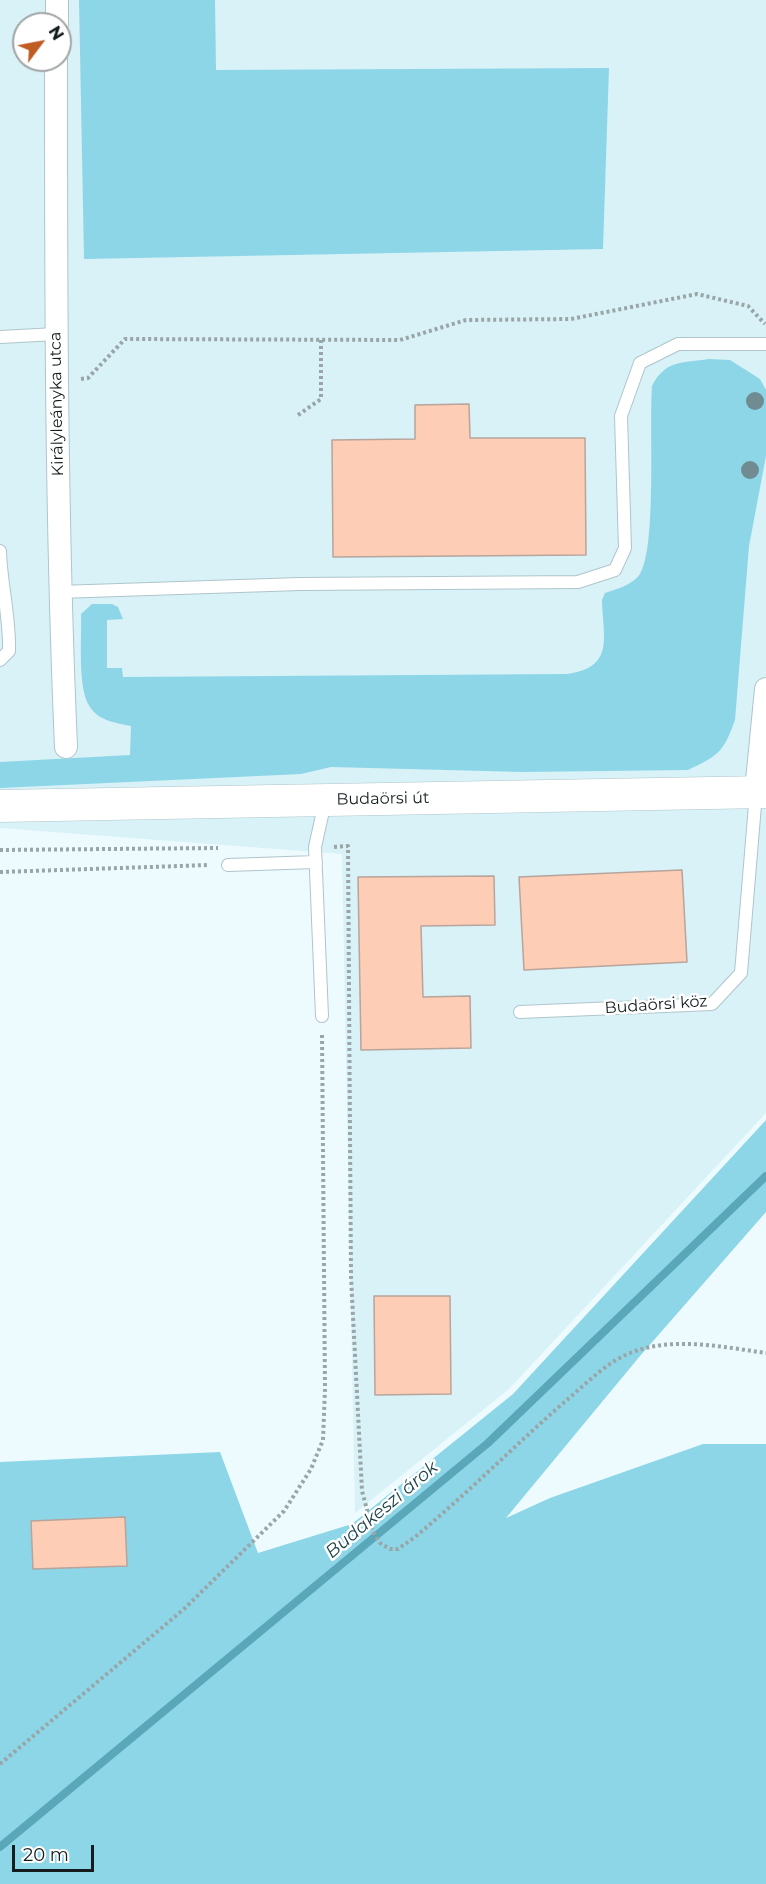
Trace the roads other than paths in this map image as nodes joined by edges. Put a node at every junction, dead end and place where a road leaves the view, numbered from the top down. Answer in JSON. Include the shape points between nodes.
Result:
{"nodes":[{"id":1,"x":56,"y":72,"type":"edge"},
{"id":2,"x":56,"y":334,"type":"junction"},
{"id":3,"x":0,"y":336,"type":"edge"},
{"id":4,"x":766,"y":344,"type":"edge"},
{"id":5,"x":0,"y":551,"type":"edge"},
{"id":6,"x":59,"y":592,"type":"junction"},
{"id":7,"x":0,"y":660,"type":"edge"},
{"id":8,"x":766,"y":689,"type":"edge"},
{"id":9,"x":66,"y":747,"type":"dead end"},
{"id":10,"x":761,"y":792,"type":"edge"},
{"id":11,"x":326,"y":800,"type":"junction"},
{"id":12,"x":0,"y":806,"type":"edge"},
{"id":13,"x":316,"y":862,"type":"junction"},
{"id":14,"x":228,"y":865,"type":"road end"},
{"id":15,"x":520,"y":1012,"type":"dead end"},
{"id":16,"x":322,"y":1016,"type":"road end"}],
"edges":[{"from":1,"to":2,"type":"street","name":"Királyleányka utca"},
{"from":2,"to":3,"type":"lane"},
{"from":2,"to":6,"type":"street","name":"Királyleányka utca"},
{"from":4,"to":6,"type":"lane","via":[[678,344],[640,363],[621,416],[625,548],[615,570],[578,582],[300,584]]},
{"from":5,"to":7,"type":"lane","via":[[1,583],[10,630],[9,651]]},
{"from":6,"to":9,"type":"street","name":"Királyleányka utca"},
{"from":8,"to":10,"type":"street"},
{"from":10,"to":11,"type":"main road","name":"Budaörsi út"},
{"from":10,"to":15,"type":"lane","name":"Budaörsi köz","via":[[741,973],[712,1004]]},
{"from":11,"to":12,"type":"main road","name":"Budaörsi út"},
{"from":11,"to":13,"type":"lane","via":[[315,847]]},
{"from":13,"to":14,"type":"lane"},
{"from":13,"to":16,"type":"lane"}]}
